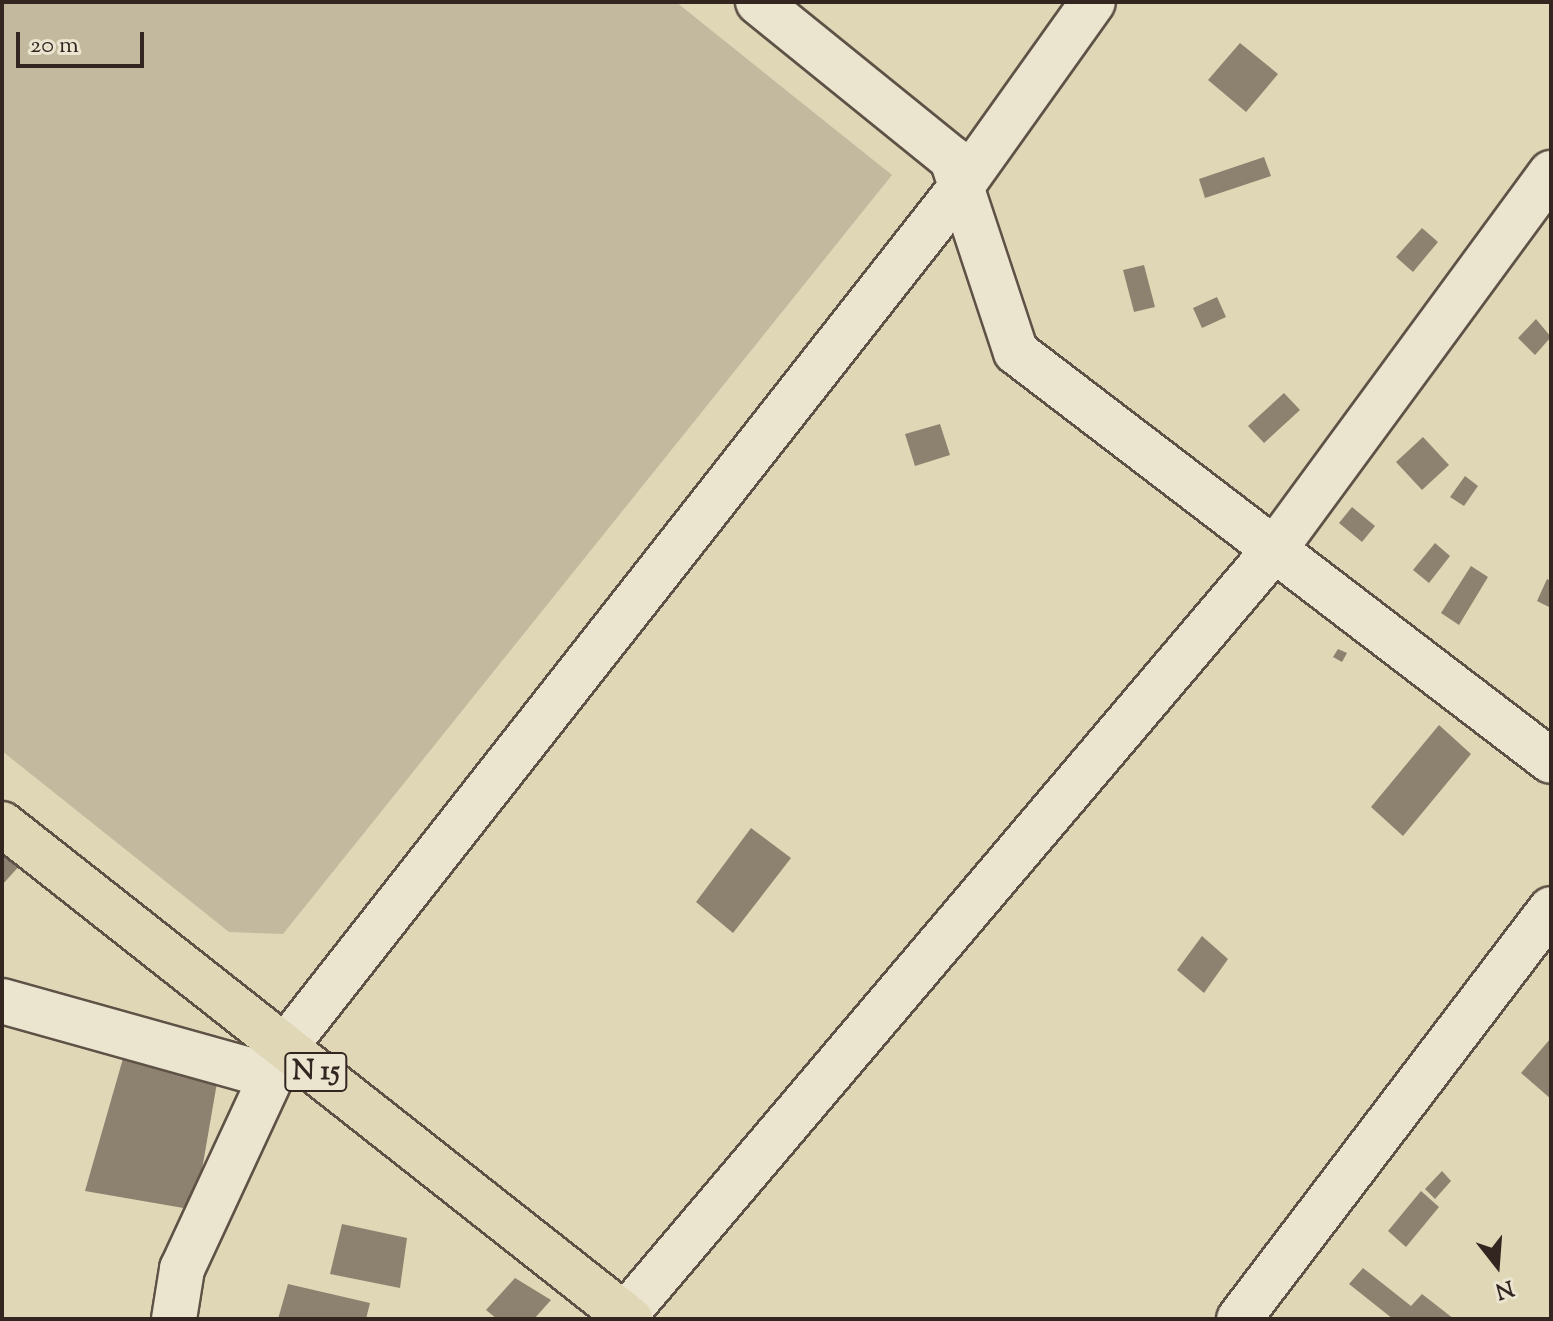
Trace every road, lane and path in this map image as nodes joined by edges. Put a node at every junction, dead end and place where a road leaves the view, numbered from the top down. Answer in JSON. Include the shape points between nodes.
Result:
{"nodes":[{"id":1,"x":758,"y":2,"type":"edge"},
{"id":2,"x":1093,"y":2,"type":"edge"},
{"id":3,"x":1551,"y":173,"type":"edge"},
{"id":4,"x":961,"y":187,"type":"junction"},
{"id":5,"x":1274,"y":550,"type":"junction"},
{"id":6,"x":1551,"y":761,"type":"edge"},
{"id":7,"x":2,"y":824,"type":"edge"},
{"id":8,"x":1551,"y":909,"type":"edge"},
{"id":9,"x":2,"y":1001,"type":"edge"},
{"id":10,"x":278,"y":1062,"type":"junction"},
{"id":11,"x":628,"y":1317,"type":"edge"},
{"id":12,"x":174,"y":1319,"type":"edge"},
{"id":13,"x":1239,"y":1319,"type":"edge"}],
"edges":[{"from":1,"to":4,"type":"street","via":[[952,159]]},
{"from":2,"to":4,"type":"street"},
{"from":3,"to":5,"type":"street"},
{"from":4,"to":5,"type":"street","via":[[1016,352]]},
{"from":4,"to":10,"type":"street"},
{"from":5,"to":6,"type":"street"},
{"from":5,"to":11,"type":"street"},
{"from":7,"to":10,"type":"main road","number":"N 15"},
{"from":8,"to":13,"type":"street"},
{"from":9,"to":10,"type":"street"},
{"from":10,"to":11,"type":"main road","number":"N 15"},
{"from":10,"to":12,"type":"street","via":[[182,1269]]}]}
